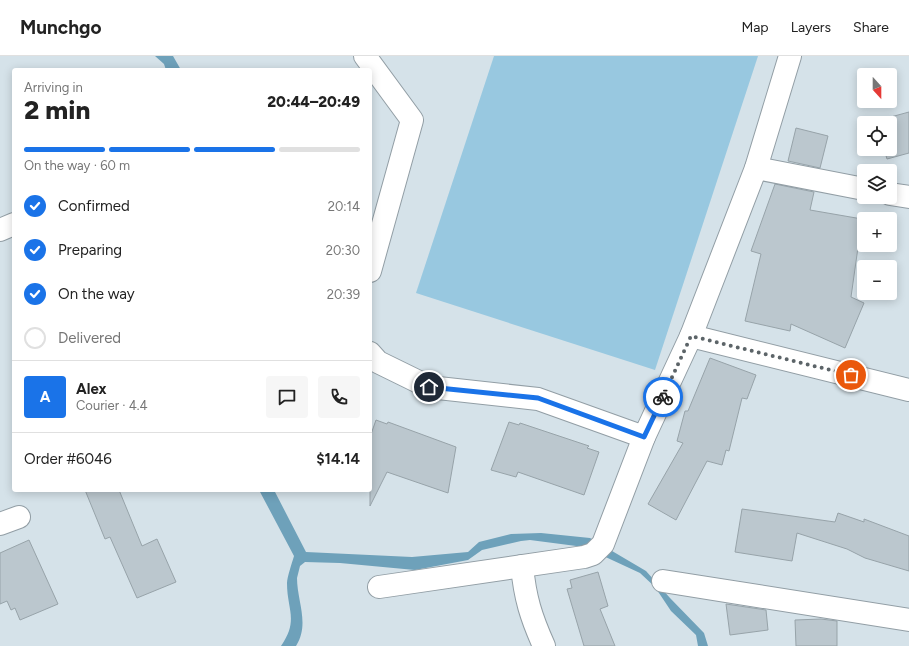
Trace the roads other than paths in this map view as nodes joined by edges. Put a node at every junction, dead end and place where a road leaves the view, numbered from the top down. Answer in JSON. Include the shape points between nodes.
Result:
{"nodes":[{"id":1,"x":365,"y":56,"type":"edge"},
{"id":2,"x":790,"y":56,"type":"edge"},
{"id":3,"x":756,"y":168,"type":"junction"},
{"id":4,"x":857,"y":188,"type":"edge"},
{"id":5,"x":897,"y":195,"type":"edge"},
{"id":6,"x":909,"y":197,"type":"edge"},
{"id":7,"x":12,"y":225,"type":"edge"},
{"id":8,"x":0,"y":230,"type":"edge"},
{"id":9,"x":372,"y":264,"type":"edge"},
{"id":10,"x":691,"y":336,"type":"junction"},
{"id":11,"x":372,"y":355,"type":"edge"},
{"id":12,"x":909,"y":390,"type":"edge"},
{"id":13,"x":644,"y":437,"type":"junction"},
{"id":14,"x":522,"y":566,"type":"junction"},
{"id":15,"x":663,"y":581,"type":"dead end"},
{"id":16,"x":379,"y":587,"type":"dead end"},
{"id":17,"x":909,"y":620,"type":"edge"},
{"id":18,"x":544,"y":646,"type":"edge"}],
"edges":[{"from":1,"to":9,"type":"street","via":[[412,120]]},
{"from":2,"to":3,"type":"street"},
{"from":3,"to":4,"type":"street"},
{"from":3,"to":10,"type":"street"},
{"from":5,"to":6,"type":"street"},
{"from":7,"to":8,"type":"street"},
{"from":10,"to":12,"type":"street"},
{"from":10,"to":13,"type":"street"},
{"from":11,"to":13,"type":"street","via":[[378,362],[429,387],[538,398]]},
{"from":13,"to":14,"type":"street","via":[[603,544],[593,554],[584,557]]},
{"from":14,"to":16,"type":"street"},
{"from":14,"to":18,"type":"street","via":[[531,617]]},
{"from":15,"to":17,"type":"street"}]}
